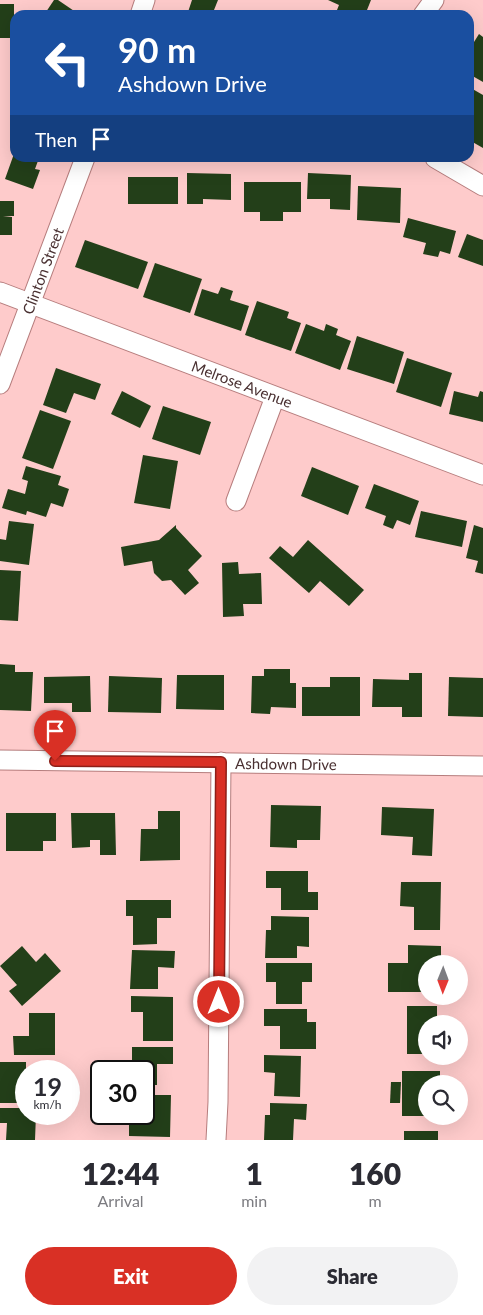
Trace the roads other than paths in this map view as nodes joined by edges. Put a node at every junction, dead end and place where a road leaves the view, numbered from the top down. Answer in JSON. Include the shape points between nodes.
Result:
{"nodes":[{"id":1,"x":84,"y":162,"type":"edge"},
{"id":2,"x":443,"y":162,"type":"edge"},
{"id":3,"x":483,"y":186,"type":"edge"},
{"id":4,"x":0,"y":292,"type":"edge"},
{"id":5,"x":31,"y":304,"type":"junction"},
{"id":6,"x":0,"y":384,"type":"edge"},
{"id":7,"x":274,"y":397,"type":"junction"},
{"id":8,"x":483,"y":475,"type":"edge"},
{"id":9,"x":236,"y":500,"type":"dead end"},
{"id":10,"x":0,"y":760,"type":"edge"},
{"id":11,"x":221,"y":762,"type":"junction"},
{"id":12,"x":483,"y":766,"type":"edge"},
{"id":13,"x":216,"y":1140,"type":"edge"}],
"edges":[{"from":1,"to":5,"type":"street","name":"Clinton Street"},
{"from":2,"to":3,"type":"street"},
{"from":4,"to":5,"type":"street","name":"Melrose Avenue"},
{"from":5,"to":6,"type":"street","name":"Clinton Street"},
{"from":5,"to":7,"type":"street","name":"Melrose Avenue"},
{"from":7,"to":8,"type":"street","name":"Melrose Avenue"},
{"from":7,"to":9,"type":"street"},
{"from":10,"to":11,"type":"street","name":"Ashdown Drive"},
{"from":11,"to":12,"type":"street","name":"Ashdown Drive"},
{"from":11,"to":13,"type":"street"}]}
